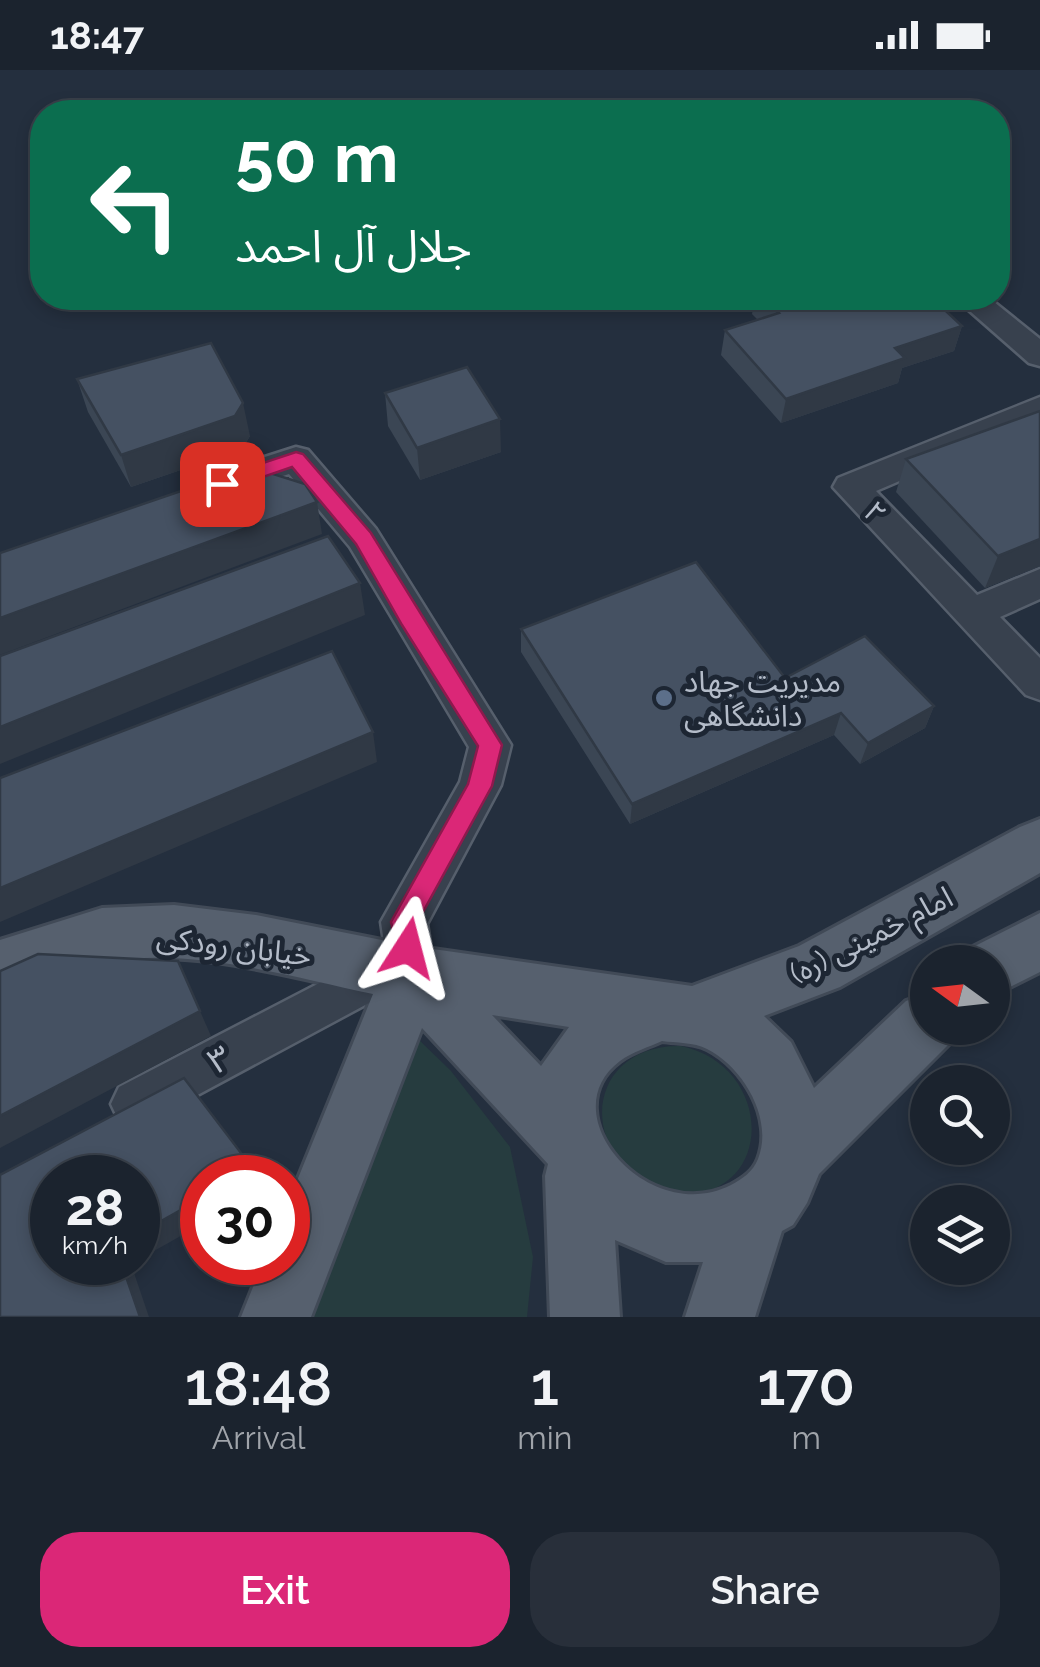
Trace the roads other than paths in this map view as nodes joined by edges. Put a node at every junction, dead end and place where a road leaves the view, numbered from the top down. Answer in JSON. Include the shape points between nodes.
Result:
{"nodes":[{"id":1,"x":984,"y":310,"type":"edge"},
{"id":2,"x":1040,"y":356,"type":"edge"},
{"id":3,"x":1040,"y":408,"type":"edge"},
{"id":4,"x":185,"y":496,"type":"edge"},
{"id":5,"x":364,"y":538,"type":"junction"},
{"id":6,"x":327,"y":552,"type":"edge"},
{"id":7,"x":1040,"y":583,"type":"edge"},
{"id":8,"x":970,"y":614,"type":"junction"},
{"id":9,"x":1040,"y":684,"type":"edge"},
{"id":10,"x":1040,"y":844,"type":"edge"},
{"id":11,"x":1040,"y":940,"type":"edge"},
{"id":12,"x":1010,"y":958,"type":"edge"},
{"id":13,"x":0,"y":968,"type":"edge"},
{"id":14,"x":399,"y":972,"type":"junction"},
{"id":15,"x":677,"y":1013,"type":"junction"},
{"id":16,"x":910,"y":1040,"type":"edge"},
{"id":17,"x":105,"y":1120,"type":"edge"},
{"id":18,"x":792,"y":1155,"type":"junction"},
{"id":19,"x":571,"y":1157,"type":"junction"},
{"id":20,"x":752,"y":1219,"type":"junction"},
{"id":21,"x":276,"y":1317,"type":"edge"},
{"id":22,"x":585,"y":1317,"type":"edge"},
{"id":23,"x":720,"y":1317,"type":"edge"}],
"edges":[{"from":1,"to":2,"type":"street"},
{"from":3,"to":8,"type":"street","name":"۲","via":[[851,487]]},
{"from":4,"to":5,"type":"street","via":[[296,458]]},
{"from":5,"to":6,"type":"street"},
{"from":5,"to":14,"type":"street","via":[[490,745],[480,786],[404,922]]},
{"from":7,"to":8,"type":"street"},
{"from":8,"to":9,"type":"street","name":"۲"},
{"from":10,"to":15,"type":"main road","name":"امام خمینی (ره)","via":[[820,967]]},
{"from":11,"to":12,"type":"main road"},
{"from":13,"to":14,"type":"main road","name":"خیابان رودکی","via":[[103,934],[174,933]]},
{"from":14,"to":15,"type":"main road","name":"خیابان رودکی"},
{"from":14,"to":17,"type":"street","name":"۳"},
{"from":14,"to":19,"type":"main road"},
{"from":14,"to":21,"type":"main road"},
{"from":15,"to":18,"type":"main road","via":[[730,1028],[759,1050],[782,1081],[793,1118]]},
{"from":15,"to":19,"type":"main road","via":[[626,1021],[597,1040],[576,1068],[564,1102]]},
{"from":16,"to":18,"type":"main road"},
{"from":18,"to":20,"type":"main road","via":[[778,1191]]},
{"from":19,"to":20,"type":"main road","via":[[603,1208],[638,1230],[677,1240],[717,1236]]},
{"from":19,"to":22,"type":"main road"},
{"from":20,"to":23,"type":"main road"}]}
